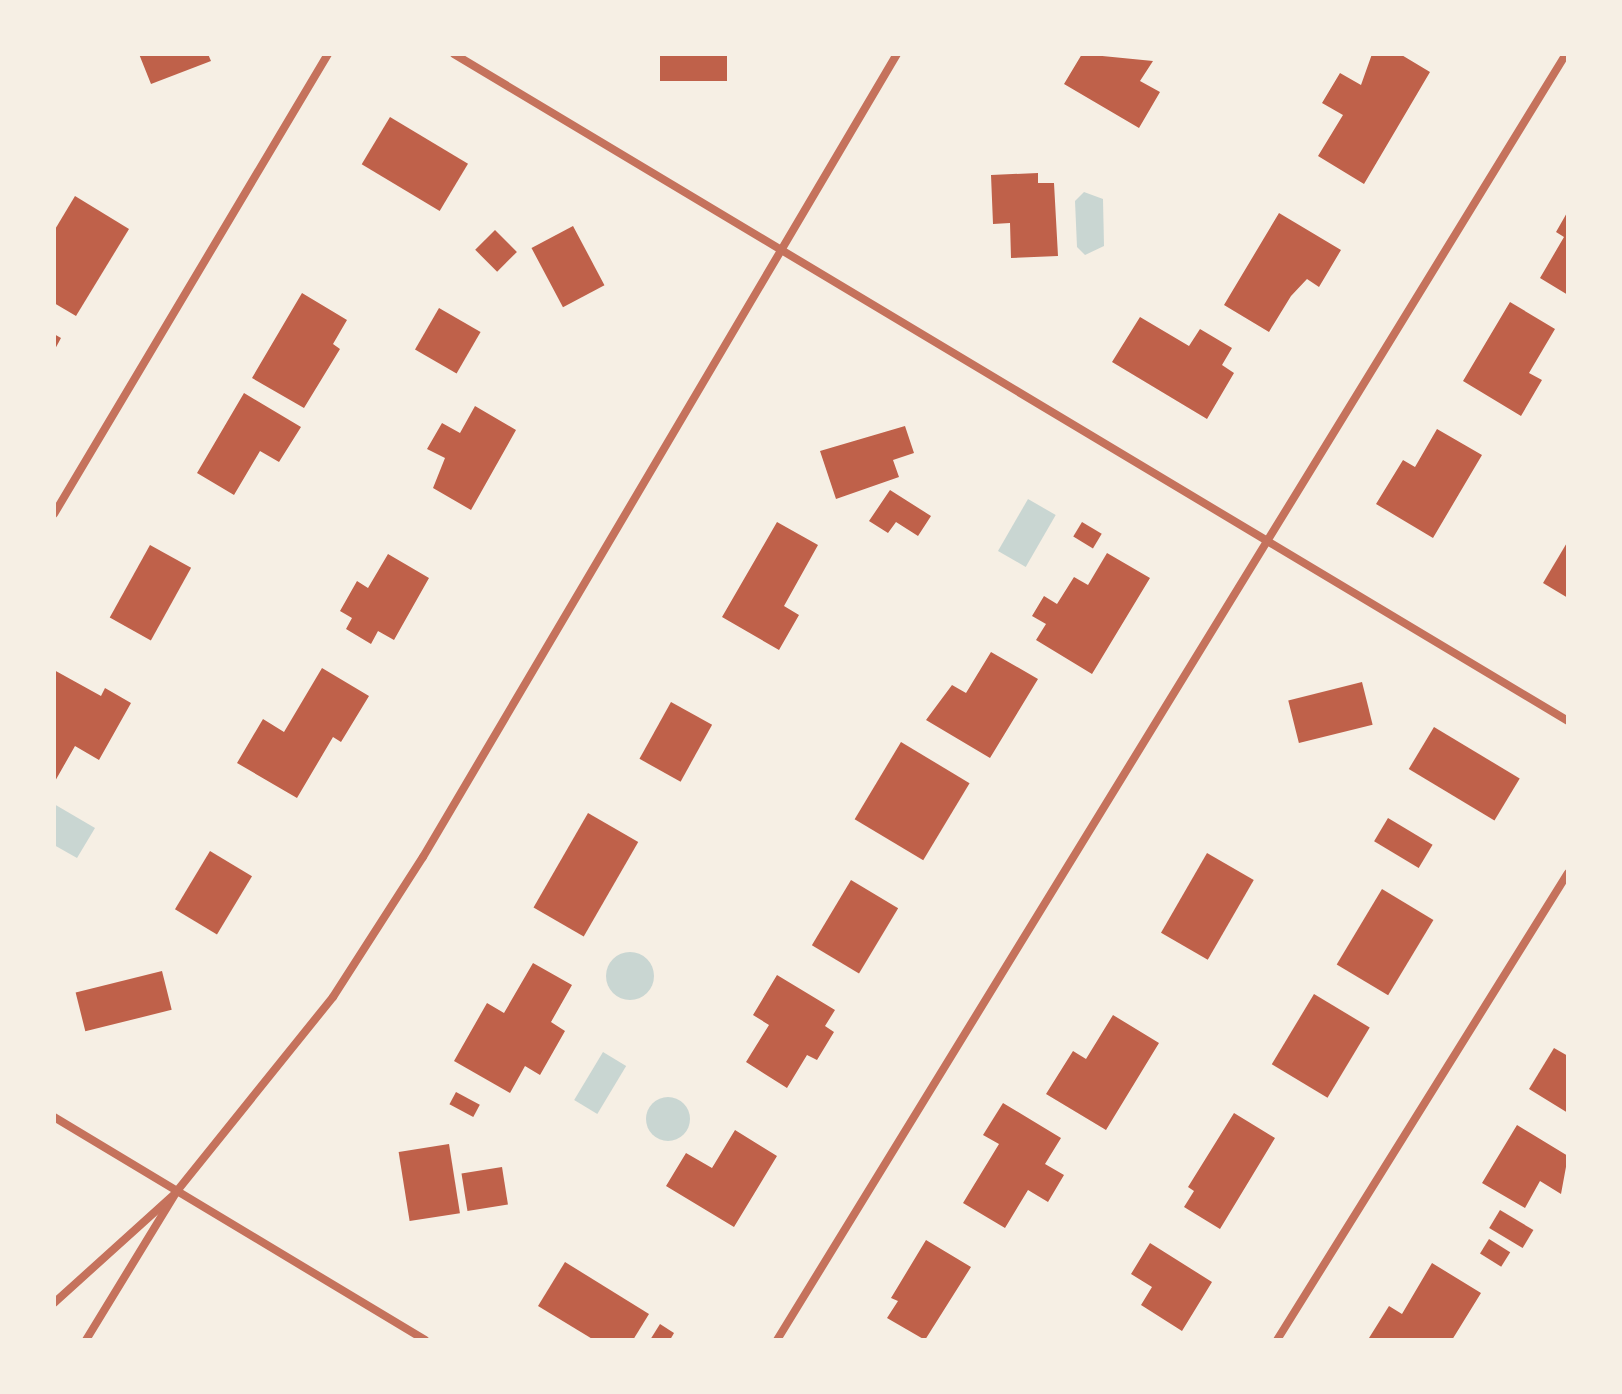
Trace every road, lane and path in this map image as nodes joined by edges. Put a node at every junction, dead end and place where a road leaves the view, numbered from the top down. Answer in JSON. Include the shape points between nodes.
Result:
{"nodes":[{"id":1,"x":328,"y":54,"type":"edge"},
{"id":2,"x":454,"y":54,"type":"edge"},
{"id":3,"x":897,"y":54,"type":"edge"},
{"id":4,"x":1566,"y":54,"type":"edge"},
{"id":5,"x":779,"y":252,"type":"junction"},
{"id":6,"x":54,"y":514,"type":"edge"},
{"id":7,"x":1265,"y":541,"type":"junction"},
{"id":8,"x":1568,"y":721,"type":"edge"},
{"id":9,"x":1568,"y":873,"type":"edge"},
{"id":10,"x":54,"y":1117,"type":"edge"},
{"id":11,"x":177,"y":1191,"type":"junction"},
{"id":12,"x":54,"y":1303,"type":"edge"},
{"id":13,"x":86,"y":1340,"type":"edge"},
{"id":14,"x":425,"y":1340,"type":"edge"},
{"id":15,"x":777,"y":1340,"type":"edge"},
{"id":16,"x":1277,"y":1340,"type":"edge"}],
"edges":[{"from":1,"to":6,"type":"street"},
{"from":2,"to":5,"type":"street"},
{"from":3,"to":5,"type":"street"},
{"from":4,"to":7,"type":"street"},
{"from":5,"to":7,"type":"street"},
{"from":5,"to":11,"type":"street","via":[[333,997]]},
{"from":7,"to":8,"type":"street"},
{"from":7,"to":15,"type":"street"},
{"from":9,"to":16,"type":"street"},
{"from":10,"to":11,"type":"street"},
{"from":11,"to":12,"type":"street"},
{"from":11,"to":13,"type":"street"},
{"from":11,"to":14,"type":"street"}]}
